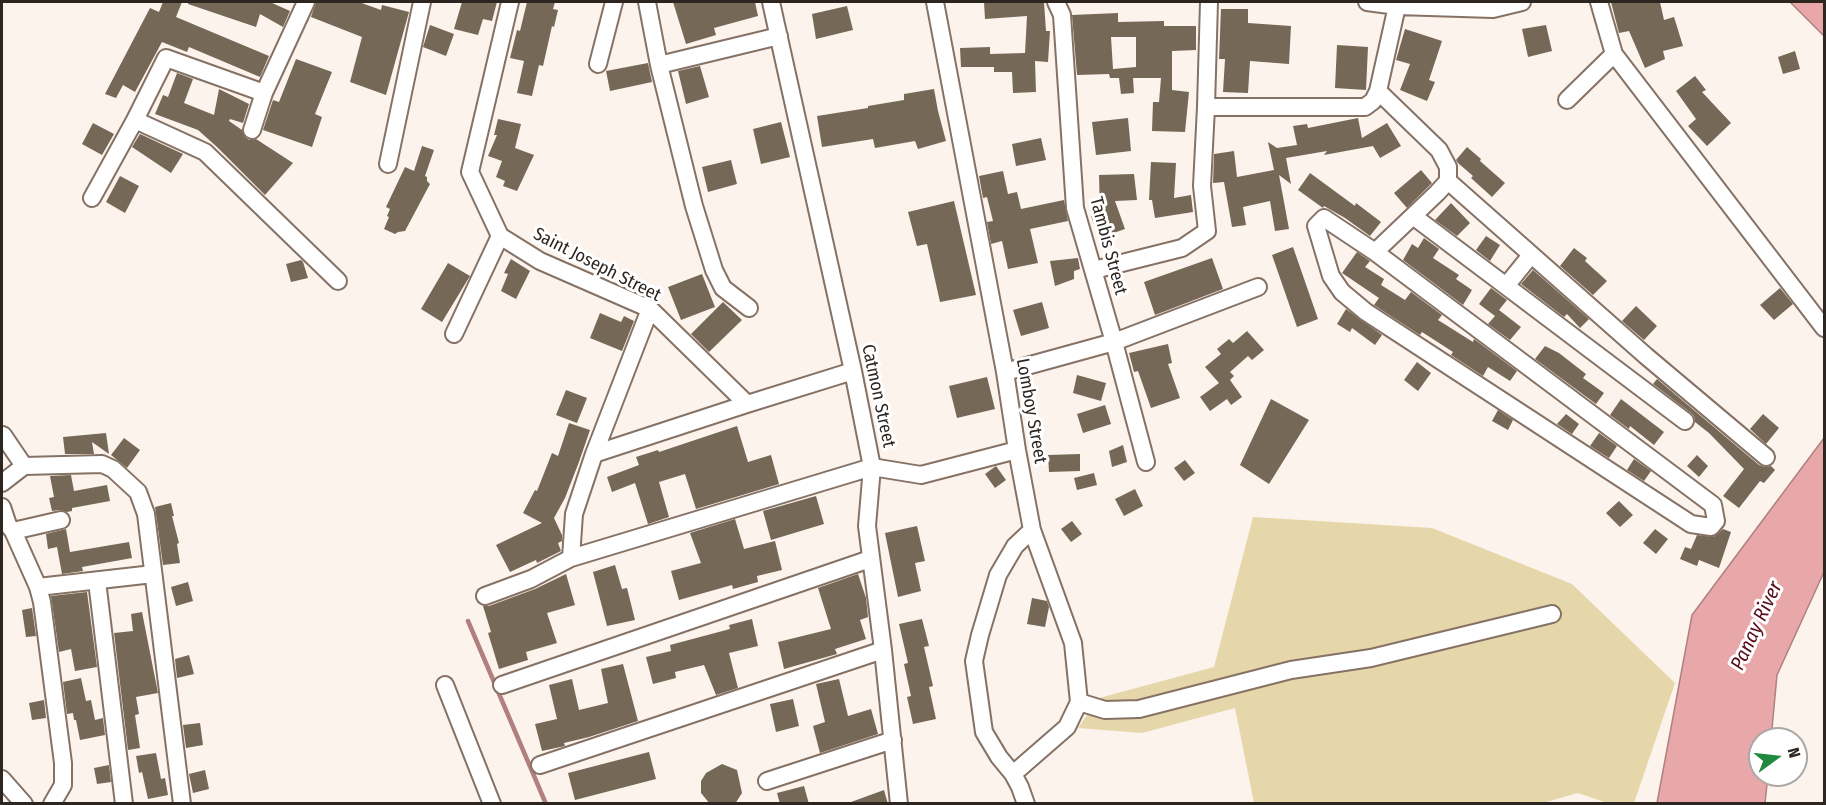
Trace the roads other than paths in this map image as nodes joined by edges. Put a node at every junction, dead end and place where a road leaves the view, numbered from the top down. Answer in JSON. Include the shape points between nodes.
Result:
{"nodes":[{"id":1,"x":306,"y":2,"type":"edge"},
{"id":2,"x":422,"y":2,"type":"edge"},
{"id":3,"x":510,"y":2,"type":"edge"},
{"id":4,"x":614,"y":2,"type":"edge"},
{"id":5,"x":647,"y":2,"type":"edge"},
{"id":6,"x":771,"y":2,"type":"edge"},
{"id":7,"x":935,"y":2,"type":"edge"},
{"id":8,"x":1056,"y":2,"type":"edge"},
{"id":9,"x":1209,"y":2,"type":"edge"},
{"id":10,"x":1366,"y":2,"type":"edge"},
{"id":11,"x":1522,"y":2,"type":"edge"},
{"id":12,"x":1599,"y":2,"type":"edge"},
{"id":13,"x":1397,"y":6,"type":"junction"},
{"id":14,"x":779,"y":36,"type":"junction"},
{"id":15,"x":1614,"y":54,"type":"junction"},
{"id":16,"x":598,"y":64,"type":"dead end"},
{"id":17,"x":659,"y":65,"type":"junction"},
{"id":18,"x":1378,"y":91,"type":"junction"},
{"id":19,"x":264,"y":93,"type":"junction"},
{"id":20,"x":1567,"y":100,"type":"dead end"},
{"id":21,"x":1206,"y":107,"type":"junction"},
{"id":22,"x":135,"y":120,"type":"junction"},
{"id":23,"x":252,"y":130,"type":"dead end"},
{"id":24,"x":388,"y":164,"type":"dead end"},
{"id":25,"x":1448,"y":181,"type":"junction"},
{"id":26,"x":92,"y":198,"type":"dead end"},
{"id":27,"x":1413,"y":216,"type":"junction"},
{"id":28,"x":500,"y":236,"type":"junction"},
{"id":29,"x":1375,"y":252,"type":"junction"},
{"id":30,"x":1531,"y":255,"type":"junction"},
{"id":31,"x":1094,"y":270,"type":"junction"},
{"id":32,"x":338,"y":281,"type":"dead end"},
{"id":33,"x":1506,"y":286,"type":"junction"},
{"id":34,"x":1258,"y":287,"type":"dead end"},
{"id":35,"x":750,"y":308,"type":"dead end"},
{"id":36,"x":650,"y":309,"type":"junction"},
{"id":37,"x":1824,"y":328,"type":"edge"},
{"id":38,"x":454,"y":334,"type":"dead end"},
{"id":39,"x":1114,"y":342,"type":"junction"},
{"id":40,"x":1646,"y":356,"type":"junction"},
{"id":41,"x":853,"y":371,"type":"junction"},
{"id":42,"x":1005,"y":372,"type":"junction"},
{"id":43,"x":1628,"y":378,"type":"junction"},
{"id":44,"x":747,"y":404,"type":"junction"},
{"id":45,"x":1685,"y":421,"type":"dead end"},
{"id":46,"x":3,"y":435,"type":"edge"},
{"id":47,"x":1017,"y":450,"type":"junction"},
{"id":48,"x":594,"y":454,"type":"junction"},
{"id":49,"x":1766,"y":457,"type":"dead end"},
{"id":50,"x":1146,"y":462,"type":"dead end"},
{"id":51,"x":24,"y":466,"type":"junction"},
{"id":52,"x":872,"y":467,"type":"junction"},
{"id":53,"x":2,"y":483,"type":"edge"},
{"id":54,"x":2,"y":507,"type":"edge"},
{"id":55,"x":61,"y":520,"type":"dead end"},
{"id":56,"x":1032,"y":530,"type":"junction"},
{"id":57,"x":13,"y":531,"type":"junction"},
{"id":58,"x":571,"y":558,"type":"junction"},
{"id":59,"x":870,"y":560,"type":"junction"},
{"id":60,"x":153,"y":574,"type":"junction"},
{"id":61,"x":97,"y":580,"type":"junction"},
{"id":62,"x":38,"y":587,"type":"junction"},
{"id":63,"x":486,"y":596,"type":"dead end"},
{"id":64,"x":1552,"y":614,"type":"dead end"},
{"id":65,"x":883,"y":650,"type":"junction"},
{"id":66,"x":445,"y":685,"type":"dead end"},
{"id":67,"x":502,"y":685,"type":"dead end"},
{"id":68,"x":1079,"y":702,"type":"junction"},
{"id":69,"x":893,"y":740,"type":"junction"},
{"id":70,"x":540,"y":765,"type":"dead end"},
{"id":71,"x":1013,"y":774,"type":"junction"},
{"id":72,"x":2,"y":779,"type":"edge"},
{"id":73,"x":767,"y":781,"type":"dead end"},
{"id":74,"x":24,"y":804,"type":"edge"},
{"id":75,"x":52,"y":804,"type":"edge"},
{"id":76,"x":124,"y":804,"type":"edge"},
{"id":77,"x":182,"y":804,"type":"edge"},
{"id":78,"x":492,"y":804,"type":"edge"},
{"id":79,"x":900,"y":804,"type":"edge"},
{"id":80,"x":1026,"y":804,"type":"edge"}],
"edges":[{"from":1,"to":19,"type":"street"},
{"from":2,"to":24,"type":"street"},
{"from":3,"to":28,"type":"street","via":[[470,172]]},
{"from":4,"to":16,"type":"street"},
{"from":5,"to":17,"type":"street"},
{"from":6,"to":14,"type":"street","name":"Catmon Street"},
{"from":7,"to":42,"type":"street","name":"Lomboy Street"},
{"from":8,"to":31,"type":"street","name":"Tambis Street","via":[[1062,15],[1075,208]]},
{"from":9,"to":21,"type":"street"},
{"from":10,"to":13,"type":"street"},
{"from":11,"to":13,"type":"street","via":[[1493,9]]},
{"from":12,"to":15,"type":"street"},
{"from":13,"to":18,"type":"street"},
{"from":14,"to":17,"type":"street"},
{"from":14,"to":41,"type":"street","name":"Catmon Street"},
{"from":15,"to":20,"type":"street"},
{"from":15,"to":37,"type":"street"},
{"from":17,"to":35,"type":"street","via":[[714,270],[723,288]]},
{"from":18,"to":21,"type":"street","via":[[1365,107]]},
{"from":18,"to":25,"type":"street","via":[[1439,150],[1448,167]]},
{"from":19,"to":22,"type":"street","via":[[166,57]]},
{"from":19,"to":23,"type":"street"},
{"from":21,"to":31,"type":"street","via":[[1202,186],[1207,231],[1182,248]]},
{"from":22,"to":26,"type":"street"},
{"from":22,"to":32,"type":"street","via":[[206,152]]},
{"from":25,"to":27,"type":"street"},
{"from":25,"to":30,"type":"street"},
{"from":27,"to":29,"type":"street"},
{"from":27,"to":33,"type":"street"},
{"from":28,"to":36,"type":"street","name":"Saint Joseph Street","via":[[540,261]]},
{"from":28,"to":38,"type":"street"},
{"from":29,"to":29,"type":"street","via":[[1324,218],[1316,226],[1331,276],[1342,292],[1366,312],[1691,524],[1711,527],[1716,521],[1713,505]]},
{"from":30,"to":33,"type":"street"},
{"from":30,"to":40,"type":"street"},
{"from":31,"to":39,"type":"street","name":"Tambis Street"},
{"from":33,"to":43,"type":"street"},
{"from":34,"to":39,"type":"street"},
{"from":36,"to":44,"type":"street","name":"Saint Joseph Street"},
{"from":36,"to":48,"type":"street"},
{"from":39,"to":42,"type":"street"},
{"from":39,"to":50,"type":"street","name":"Tambis Street"},
{"from":40,"to":43,"type":"street"},
{"from":40,"to":49,"type":"street"},
{"from":41,"to":44,"type":"street"},
{"from":41,"to":52,"type":"street","name":"Catmon Street"},
{"from":42,"to":47,"type":"street","name":"Lomboy Street"},
{"from":43,"to":45,"type":"street"},
{"from":44,"to":48,"type":"street"},
{"from":46,"to":51,"type":"street"},
{"from":47,"to":52,"type":"street","via":[[921,475]]},
{"from":47,"to":56,"type":"street","name":"Lomboy Street"},
{"from":48,"to":58,"type":"street","via":[[574,514]]},
{"from":51,"to":53,"type":"street"},
{"from":51,"to":60,"type":"street","via":[[102,464],[113,469],[138,492],[146,514]]},
{"from":52,"to":58,"type":"street"},
{"from":52,"to":59,"type":"street","name":"Catmon Street","via":[[867,526]]},
{"from":54,"to":57,"type":"street"},
{"from":55,"to":57,"type":"street"},
{"from":56,"to":68,"type":"street","name":"Lomboy Street","via":[[1073,643]]},
{"from":56,"to":71,"type":"street","via":[[1015,546],[998,575],[974,661],[984,732]]},
{"from":57,"to":62,"type":"street"},
{"from":58,"to":63,"type":"street"},
{"from":59,"to":65,"type":"street","name":"Catmon Street"},
{"from":59,"to":67,"type":"street"},
{"from":60,"to":61,"type":"street"},
{"from":60,"to":77,"type":"street"},
{"from":61,"to":62,"type":"street"},
{"from":61,"to":76,"type":"street"},
{"from":62,"to":75,"type":"street","via":[[63,763],[63,785]]},
{"from":64,"to":68,"type":"street","via":[[1371,658],[1291,670],[1139,709],[1105,710]]},
{"from":65,"to":69,"type":"street","name":"Catmon Street"},
{"from":65,"to":70,"type":"street"},
{"from":66,"to":78,"type":"street"},
{"from":68,"to":71,"type":"street","via":[[1067,727]]},
{"from":69,"to":73,"type":"street"},
{"from":69,"to":79,"type":"street","name":"Catmon Street"},
{"from":71,"to":80,"type":"street"},
{"from":72,"to":74,"type":"street"}]}
